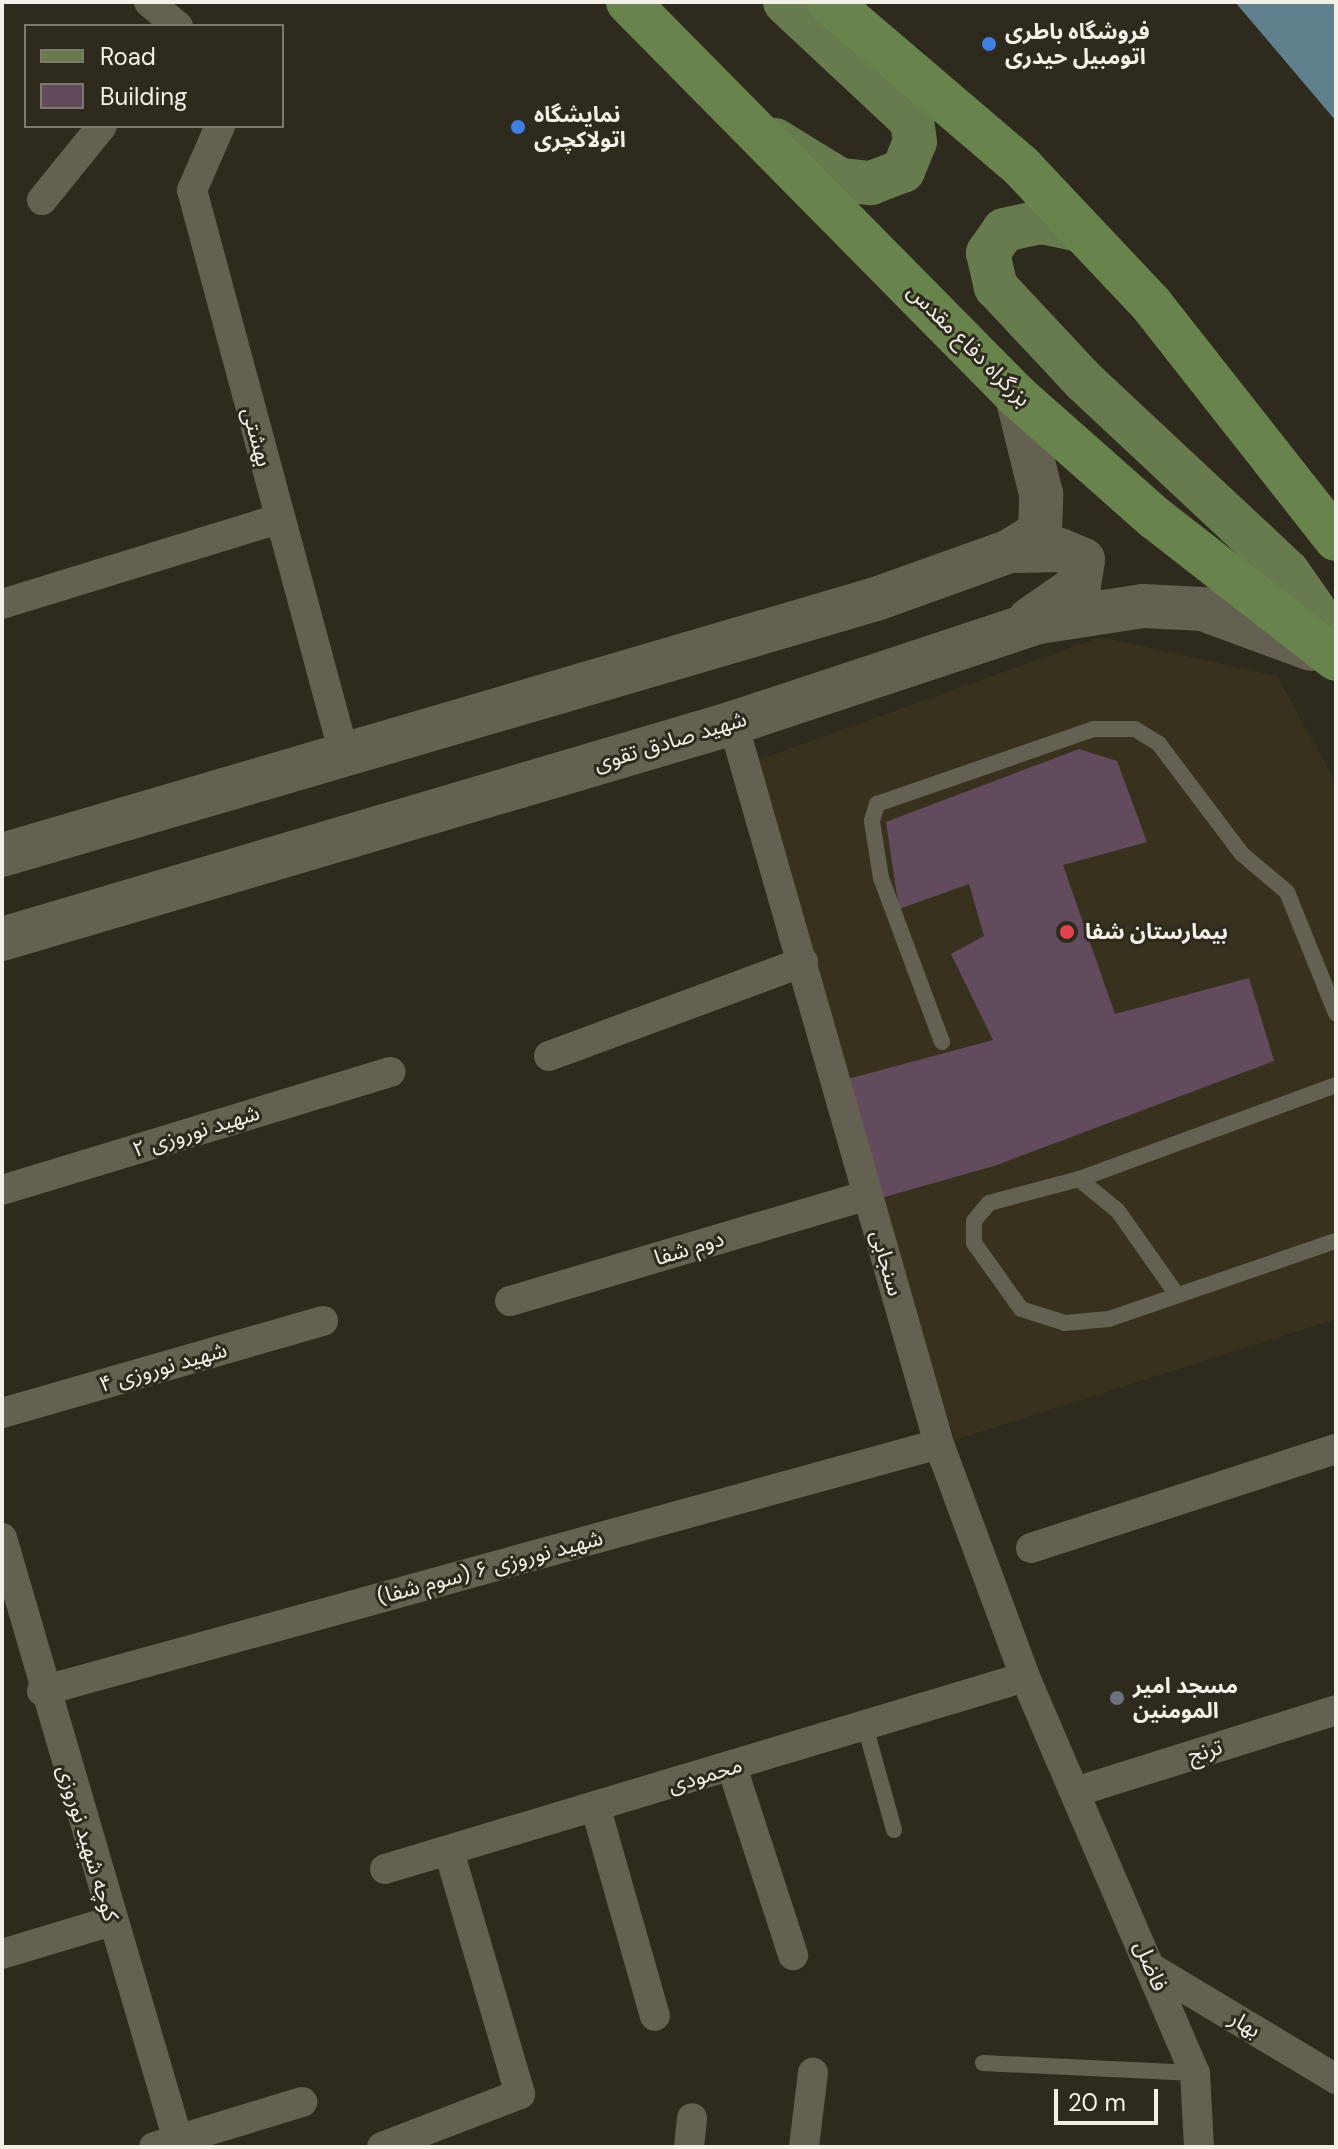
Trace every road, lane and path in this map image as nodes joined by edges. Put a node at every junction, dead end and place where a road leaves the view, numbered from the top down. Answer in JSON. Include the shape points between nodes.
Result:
{"nodes":[{"id":1,"x":149,"y":2,"type":"edge"},
{"id":2,"x":628,"y":2,"type":"edge"},
{"id":3,"x":785,"y":2,"type":"edge"},
{"id":4,"x":829,"y":2,"type":"edge"},
{"id":5,"x":176,"y":24,"type":"edge"},
{"id":6,"x":753,"y":126,"type":"junction"},
{"id":7,"x":100,"y":128,"type":"edge"},
{"id":8,"x":219,"y":128,"type":"edge"},
{"id":9,"x":42,"y":200,"type":"dead end"},
{"id":10,"x":1075,"y":229,"type":"junction"},
{"id":11,"x":1017,"y":396,"type":"junction"},
{"id":12,"x":279,"y":519,"type":"junction"},
{"id":13,"x":1336,"y":539,"type":"edge"},
{"id":14,"x":1010,"y":551,"type":"junction"},
{"id":15,"x":2,"y":604,"type":"edge"},
{"id":16,"x":1014,"y":629,"type":"junction"},
{"id":17,"x":1336,"y":641,"type":"edge"},
{"id":18,"x":1336,"y":659,"type":"edge"},
{"id":19,"x":733,"y":723,"type":"junction"},
{"id":20,"x":343,"y":750,"type":"junction"},
{"id":21,"x":2,"y":855,"type":"edge"},
{"id":22,"x":2,"y":939,"type":"edge"},
{"id":23,"x":803,"y":962,"type":"junction"},
{"id":24,"x":1336,"y":1013,"type":"edge"},
{"id":25,"x":942,"y":1042,"type":"dead end"},
{"id":26,"x":549,"y":1056,"type":"dead end"},
{"id":27,"x":390,"y":1072,"type":"dead end"},
{"id":28,"x":1336,"y":1085,"type":"edge"},
{"id":29,"x":1079,"y":1179,"type":"junction"},
{"id":30,"x":2,"y":1190,"type":"edge"},
{"id":31,"x":868,"y":1195,"type":"junction"},
{"id":32,"x":1336,"y":1241,"type":"edge"},
{"id":33,"x":1177,"y":1295,"type":"junction"},
{"id":34,"x":510,"y":1301,"type":"dead end"},
{"id":35,"x":323,"y":1321,"type":"dead end"},
{"id":36,"x":2,"y":1413,"type":"edge"},
{"id":37,"x":939,"y":1444,"type":"junction"},
{"id":38,"x":1336,"y":1449,"type":"edge"},
{"id":39,"x":2,"y":1538,"type":"edge"},
{"id":40,"x":1031,"y":1548,"type":"dead end"},
{"id":41,"x":1025,"y":1677,"type":"junction"},
{"id":42,"x":42,"y":1691,"type":"junction"},
{"id":43,"x":1336,"y":1710,"type":"edge"},
{"id":44,"x":865,"y":1726,"type":"junction"},
{"id":45,"x":732,"y":1767,"type":"junction"},
{"id":46,"x":1075,"y":1792,"type":"junction"},
{"id":47,"x":596,"y":1809,"type":"junction"},
{"id":48,"x":894,"y":1830,"type":"dead end"},
{"id":49,"x":450,"y":1854,"type":"junction"},
{"id":50,"x":385,"y":1869,"type":"dead end"},
{"id":51,"x":112,"y":1921,"type":"junction"},
{"id":52,"x":2,"y":1954,"type":"edge"},
{"id":53,"x":793,"y":1955,"type":"dead end"},
{"id":54,"x":1153,"y":1969,"type":"junction"},
{"id":55,"x":655,"y":2016,"type":"dead end"},
{"id":56,"x":983,"y":2063,"type":"dead end"},
{"id":57,"x":813,"y":2073,"type":"dead end"},
{"id":58,"x":1195,"y":2073,"type":"junction"},
{"id":59,"x":1336,"y":2079,"type":"edge"},
{"id":60,"x":302,"y":2102,"type":"dead end"},
{"id":61,"x":171,"y":2145,"type":"edge"},
{"id":62,"x":382,"y":2147,"type":"edge"},
{"id":63,"x":804,"y":2147,"type":"edge"},
{"id":64,"x":1199,"y":2147,"type":"edge"}],
"edges":[{"from":1,"to":5,"type":"street"},
{"from":2,"to":6,"type":"highway","name":"بزرگراه دفاع مقدس"},
{"from":3,"to":6,"type":"main road","via":[[912,121],[915,142],[903,171],[871,183],[840,180]]},
{"from":4,"to":10,"type":"highway","via":[[1021,166]]},
{"from":6,"to":11,"type":"highway","name":"بزرگراه دفاع مقدس"},
{"from":7,"to":9,"type":"street"},
{"from":8,"to":12,"type":"street","name":"بهشتی","via":[[192,190]]},
{"from":10,"to":13,"type":"highway","via":[[1151,304]]},
{"from":10,"to":17,"type":"main road","via":[[1041,222],[1004,230],[988,253],[996,287],[1085,382],[1288,572]]},
{"from":11,"to":14,"type":"main road","via":[[1041,494],[1040,532]]},
{"from":11,"to":18,"type":"highway","name":"بزرگراه دفاع مقدس","via":[[1155,518]]},
{"from":12,"to":15,"type":"street"},
{"from":12,"to":20,"type":"street","name":"بهشتی"},
{"from":14,"to":16,"type":"main road","via":[[1060,550],[1083,560],[1079,585]]},
{"from":14,"to":20,"type":"main road","via":[[876,599]]},
{"from":16,"to":18,"type":"main road","name":"شهید صادق تقوی","via":[[1143,606],[1203,609]]},
{"from":16,"to":19,"type":"main road","name":"شهید صادق تقوی"},
{"from":19,"to":22,"type":"main road","name":"شهید صادق تقوی"},
{"from":19,"to":23,"type":"street","name":"سنجابی"},
{"from":20,"to":21,"type":"main road"},
{"from":23,"to":26,"type":"street"},
{"from":23,"to":31,"type":"street","name":"سنجابی"},
{"from":24,"to":25,"type":"lane","via":[[1287,892],[1242,854],[1159,744],[1135,729],[1094,729],[877,804],[872,821],[881,878]]},
{"from":27,"to":30,"type":"street","name":"شهید نوروزی ۲"},
{"from":28,"to":29,"type":"lane"},
{"from":29,"to":33,"type":"lane","via":[[1118,1211]]},
{"from":29,"to":33,"type":"lane","via":[[989,1203],[974,1221],[974,1243],[1021,1309],[1065,1323],[1109,1319]]},
{"from":31,"to":34,"type":"street","name":"دوم شفا"},
{"from":31,"to":37,"type":"street","name":"سنجابی"},
{"from":32,"to":33,"type":"lane"},
{"from":35,"to":36,"type":"street","name":"شهید نوروزی ۴"},
{"from":37,"to":41,"type":"street","name":"سنجابی"},
{"from":37,"to":42,"type":"street","name":"شهید نوروزی ۶ (سوم شفا)"},
{"from":38,"to":40,"type":"street"},
{"from":39,"to":42,"type":"street","name":"کوچه شهید نوروزی"},
{"from":41,"to":44,"type":"street","name":"محمودی"},
{"from":41,"to":46,"type":"street","name":"سنجابی"},
{"from":42,"to":51,"type":"street","name":"کوچه شهید نوروزی"},
{"from":43,"to":46,"type":"street","name":"ترنج"},
{"from":44,"to":45,"type":"street","name":"محمودی"},
{"from":44,"to":48,"type":"lane"},
{"from":45,"to":47,"type":"street","name":"محمودی"},
{"from":45,"to":53,"type":"street"},
{"from":46,"to":54,"type":"street","name":"فاضل"},
{"from":47,"to":49,"type":"street","name":"محمودی"},
{"from":47,"to":55,"type":"street"},
{"from":49,"to":50,"type":"street","name":"محمودی"},
{"from":49,"to":62,"type":"street","via":[[520,2094]]},
{"from":51,"to":52,"type":"street"},
{"from":51,"to":61,"type":"street","name":"کوچه شهید نوروزی"},
{"from":54,"to":58,"type":"street","name":"فاضل"},
{"from":54,"to":59,"type":"street","name":"بهار"},
{"from":56,"to":58,"type":"lane"},
{"from":57,"to":63,"type":"street"},
{"from":58,"to":64,"type":"street","name":"فاضل"},
{"from":60,"to":61,"type":"street"}]}
